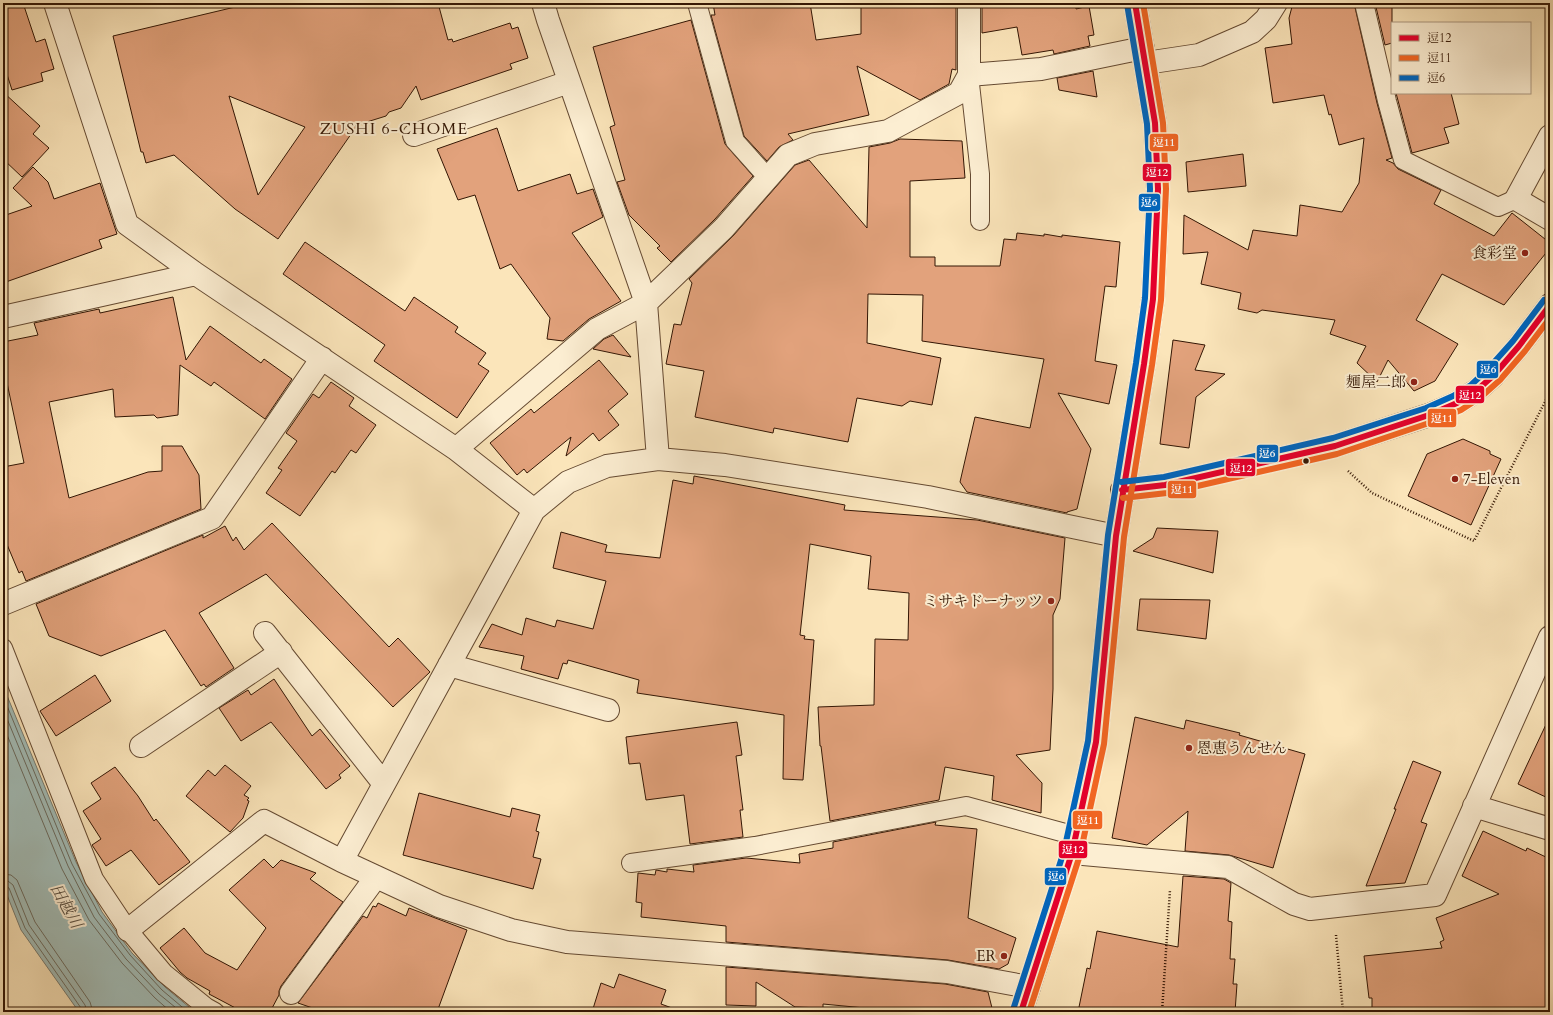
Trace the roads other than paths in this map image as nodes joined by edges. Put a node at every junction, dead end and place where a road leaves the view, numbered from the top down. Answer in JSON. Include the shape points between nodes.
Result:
{"nodes":[{"id":1,"x":55,"y":3,"type":"edge"},
{"id":2,"x":543,"y":3,"type":"edge"},
{"id":3,"x":697,"y":3,"type":"edge"},
{"id":4,"x":969,"y":3,"type":"edge"},
{"id":5,"x":1135,"y":3,"type":"edge"},
{"id":6,"x":1276,"y":3,"type":"edge"},
{"id":7,"x":1364,"y":3,"type":"edge"},
{"id":8,"x":1144,"y":55,"type":"junction"},
{"id":9,"x":969,"y":75,"type":"junction"},
{"id":10,"x":570,"y":82,"type":"junction"},
{"id":11,"x":414,"y":135,"type":"dead end"},
{"id":12,"x":1550,"y":136,"type":"edge"},
{"id":13,"x":768,"y":178,"type":"junction"},
{"id":14,"x":1516,"y":199,"type":"junction"},
{"id":15,"x":1550,"y":219,"type":"edge"},
{"id":16,"x":980,"y":221,"type":"dead end"},
{"id":17,"x":196,"y":274,"type":"junction"},
{"id":18,"x":646,"y":303,"type":"junction"},
{"id":19,"x":1550,"y":305,"type":"edge"},
{"id":20,"x":3,"y":317,"type":"edge"},
{"id":21,"x":322,"y":358,"type":"junction"},
{"id":22,"x":456,"y":449,"type":"junction"},
{"id":23,"x":658,"y":459,"type":"junction"},
{"id":24,"x":1122,"y":490,"type":"junction"},
{"id":25,"x":534,"y":510,"type":"junction"},
{"id":26,"x":1116,"y":536,"type":"junction"},
{"id":27,"x":3,"y":604,"type":"edge"},
{"id":28,"x":265,"y":633,"type":"dead end"},
{"id":29,"x":1550,"y":637,"type":"edge"},
{"id":30,"x":3,"y":648,"type":"edge"},
{"id":31,"x":281,"y":652,"type":"junction"},
{"id":32,"x":449,"y":665,"type":"junction"},
{"id":33,"x":608,"y":710,"type":"dead end"},
{"id":34,"x":141,"y":746,"type":"dead end"},
{"id":35,"x":384,"y":784,"type":"junction"},
{"id":36,"x":1474,"y":806,"type":"junction"},
{"id":37,"x":1550,"y":829,"type":"edge"},
{"id":38,"x":1074,"y":844,"type":"junction"},
{"id":39,"x":342,"y":861,"type":"junction"},
{"id":40,"x":631,"y":863,"type":"dead end"},
{"id":41,"x":376,"y":877,"type":"junction"},
{"id":42,"x":128,"y":930,"type":"junction"},
{"id":43,"x":1029,"y":987,"type":"junction"},
{"id":44,"x":291,"y":993,"type":"dead end"},
{"id":45,"x":215,"y":1012,"type":"edge"},
{"id":46,"x":1022,"y":1012,"type":"edge"}],
"edges":[{"from":1,"to":17,"type":"street","via":[[127,224]]},
{"from":2,"to":10,"type":"street"},
{"from":3,"to":13,"type":"lane","via":[[734,141]]},
{"from":4,"to":9,"type":"street"},
{"from":5,"to":8,"type":"main road"},
{"from":6,"to":8,"type":"street","via":[[1266,19],[1252,32],[1199,55]]},
{"from":7,"to":14,"type":"lane","via":[[1386,101],[1403,160],[1498,207]]},
{"from":8,"to":9,"type":"street","via":[[1041,69]]},
{"from":8,"to":24,"type":"main road","via":[[1155,123],[1158,189],[1156,247],[1153,299],[1144,364]]},
{"from":9,"to":13,"type":"street","via":[[959,93],[888,131],[816,144],[788,155]]},
{"from":9,"to":16,"type":"lane","via":[[980,174]]},
{"from":10,"to":11,"type":"street"},
{"from":10,"to":18,"type":"street"},
{"from":12,"to":14,"type":"street"},
{"from":13,"to":18,"type":"street","via":[[724,228]]},
{"from":14,"to":15,"type":"street"},
{"from":17,"to":20,"type":"street"},
{"from":17,"to":21,"type":"street"},
{"from":18,"to":22,"type":"street","via":[[597,329]]},
{"from":18,"to":23,"type":"street"},
{"from":19,"to":24,"type":"street","via":[[1494,375],[1457,403],[1429,415],[1335,446],[1165,485]]},
{"from":21,"to":22,"type":"street"},
{"from":21,"to":27,"type":"street","via":[[212,518]]},
{"from":22,"to":25,"type":"street"},
{"from":23,"to":25,"type":"street","via":[[607,466],[568,482]]},
{"from":23,"to":26,"type":"street","via":[[725,465],[928,497]]},
{"from":24,"to":26,"type":"main road"},
{"from":25,"to":32,"type":"street"},
{"from":26,"to":38,"type":"main road","via":[[1096,742]]},
{"from":28,"to":31,"type":"street"},
{"from":29,"to":36,"type":"street"},
{"from":30,"to":42,"type":"lane","via":[[94,879]]},
{"from":31,"to":34,"type":"street"},
{"from":31,"to":35,"type":"street"},
{"from":32,"to":33,"type":"street"},
{"from":32,"to":35,"type":"street"},
{"from":35,"to":39,"type":"street"},
{"from":36,"to":37,"type":"street"},
{"from":36,"to":38,"type":"street","via":[[1434,895],[1333,907],[1310,909],[1294,904],[1228,867],[1171,862]]},
{"from":38,"to":40,"type":"lane","via":[[966,806],[755,846]]},
{"from":38,"to":43,"type":"main road"},
{"from":39,"to":41,"type":"street"},
{"from":39,"to":42,"type":"street","via":[[264,820]]},
{"from":41,"to":43,"type":"street","via":[[438,906],[511,930],[567,942],[947,972]]},
{"from":41,"to":44,"type":"street"},
{"from":42,"to":45,"type":"lane","via":[[164,973]]},
{"from":43,"to":46,"type":"main road"}]}
